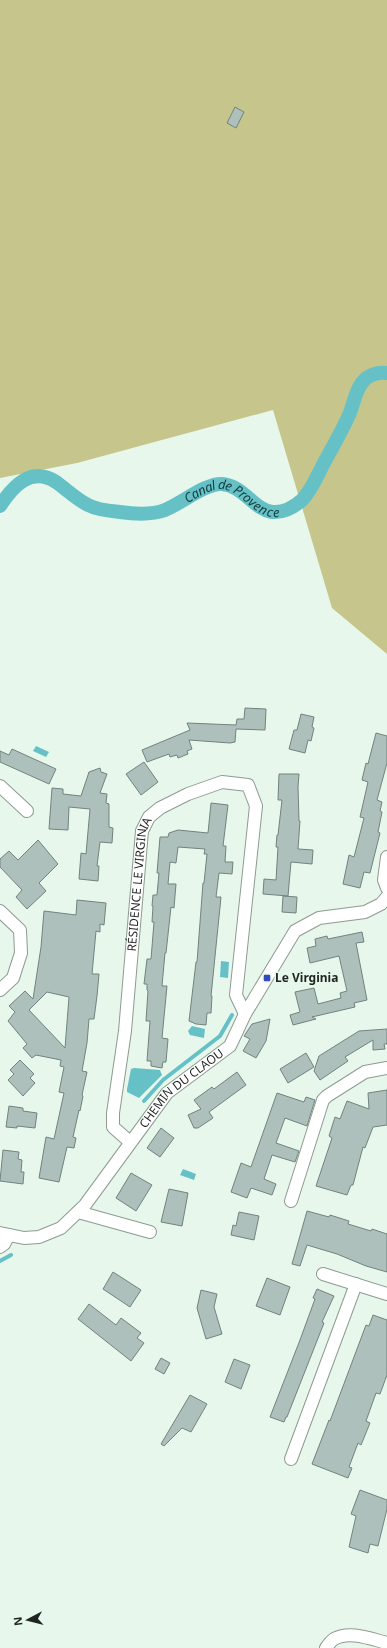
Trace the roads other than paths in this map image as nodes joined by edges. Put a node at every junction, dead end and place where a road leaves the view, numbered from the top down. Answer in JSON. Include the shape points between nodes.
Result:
{"nodes":[{"id":1,"x":0,"y":786,"type":"edge"},
{"id":2,"x":27,"y":812,"type":"dead end"},
{"id":3,"x":387,"y":857,"type":"edge"},
{"id":4,"x":387,"y":888,"type":"edge"},
{"id":5,"x":387,"y":897,"type":"edge"},
{"id":6,"x":0,"y":911,"type":"edge"},
{"id":7,"x":0,"y":990,"type":"edge"},
{"id":8,"x":246,"y":1014,"type":"junction"},
{"id":9,"x":387,"y":1068,"type":"edge"},
{"id":10,"x":130,"y":1142,"type":"junction"},
{"id":11,"x":291,"y":1201,"type":"dead end"},
{"id":12,"x":78,"y":1212,"type":"junction"},
{"id":13,"x":150,"y":1232,"type":"dead end"},
{"id":14,"x":4,"y":1234,"type":"edge"},
{"id":15,"x":0,"y":1247,"type":"edge"},
{"id":16,"x":323,"y":1274,"type":"dead end"},
{"id":17,"x":356,"y":1284,"type":"junction"},
{"id":18,"x":387,"y":1294,"type":"edge"},
{"id":19,"x":291,"y":1458,"type":"dead end"},
{"id":20,"x":387,"y":1643,"type":"edge"},
{"id":21,"x":326,"y":1648,"type":"edge"}],
"edges":[{"from":1,"to":2,"type":"street"},
{"from":3,"to":4,"type":"street","via":[[384,880]]},
{"from":5,"to":8,"type":"street","name":"CHEMIN DU CLAOU","via":[[381,904],[365,912],[319,918],[295,931]]},
{"from":6,"to":7,"type":"street","via":[[20,930],[21,953],[13,978]]},
{"from":8,"to":10,"type":"street","name":"CHEMIN DU CLAOU","via":[[230,1046],[167,1093]]},
{"from":8,"to":10,"type":"street","name":"RÉSIDENCE LE VIRGINIA","via":[[236,995],[256,806],[248,785],[222,782],[188,794],[160,808],[148,817],[142,831],[125,1031],[113,1113],[113,1127]]},
{"from":9,"to":11,"type":"street","via":[[365,1072],[323,1100]]},
{"from":10,"to":12,"type":"street","name":"CHEMIN DU CLAOU"},
{"from":12,"to":13,"type":"street"},
{"from":12,"to":14,"type":"street","name":"CHEMIN DU CLAOU","via":[[61,1228],[39,1237],[24,1238]]},
{"from":14,"to":15,"type":"street","via":[[4,1244]]},
{"from":16,"to":17,"type":"street"},
{"from":17,"to":18,"type":"street"},
{"from":17,"to":19,"type":"street"},
{"from":20,"to":21,"type":"street","via":[[343,1635],[333,1639]]}]}
